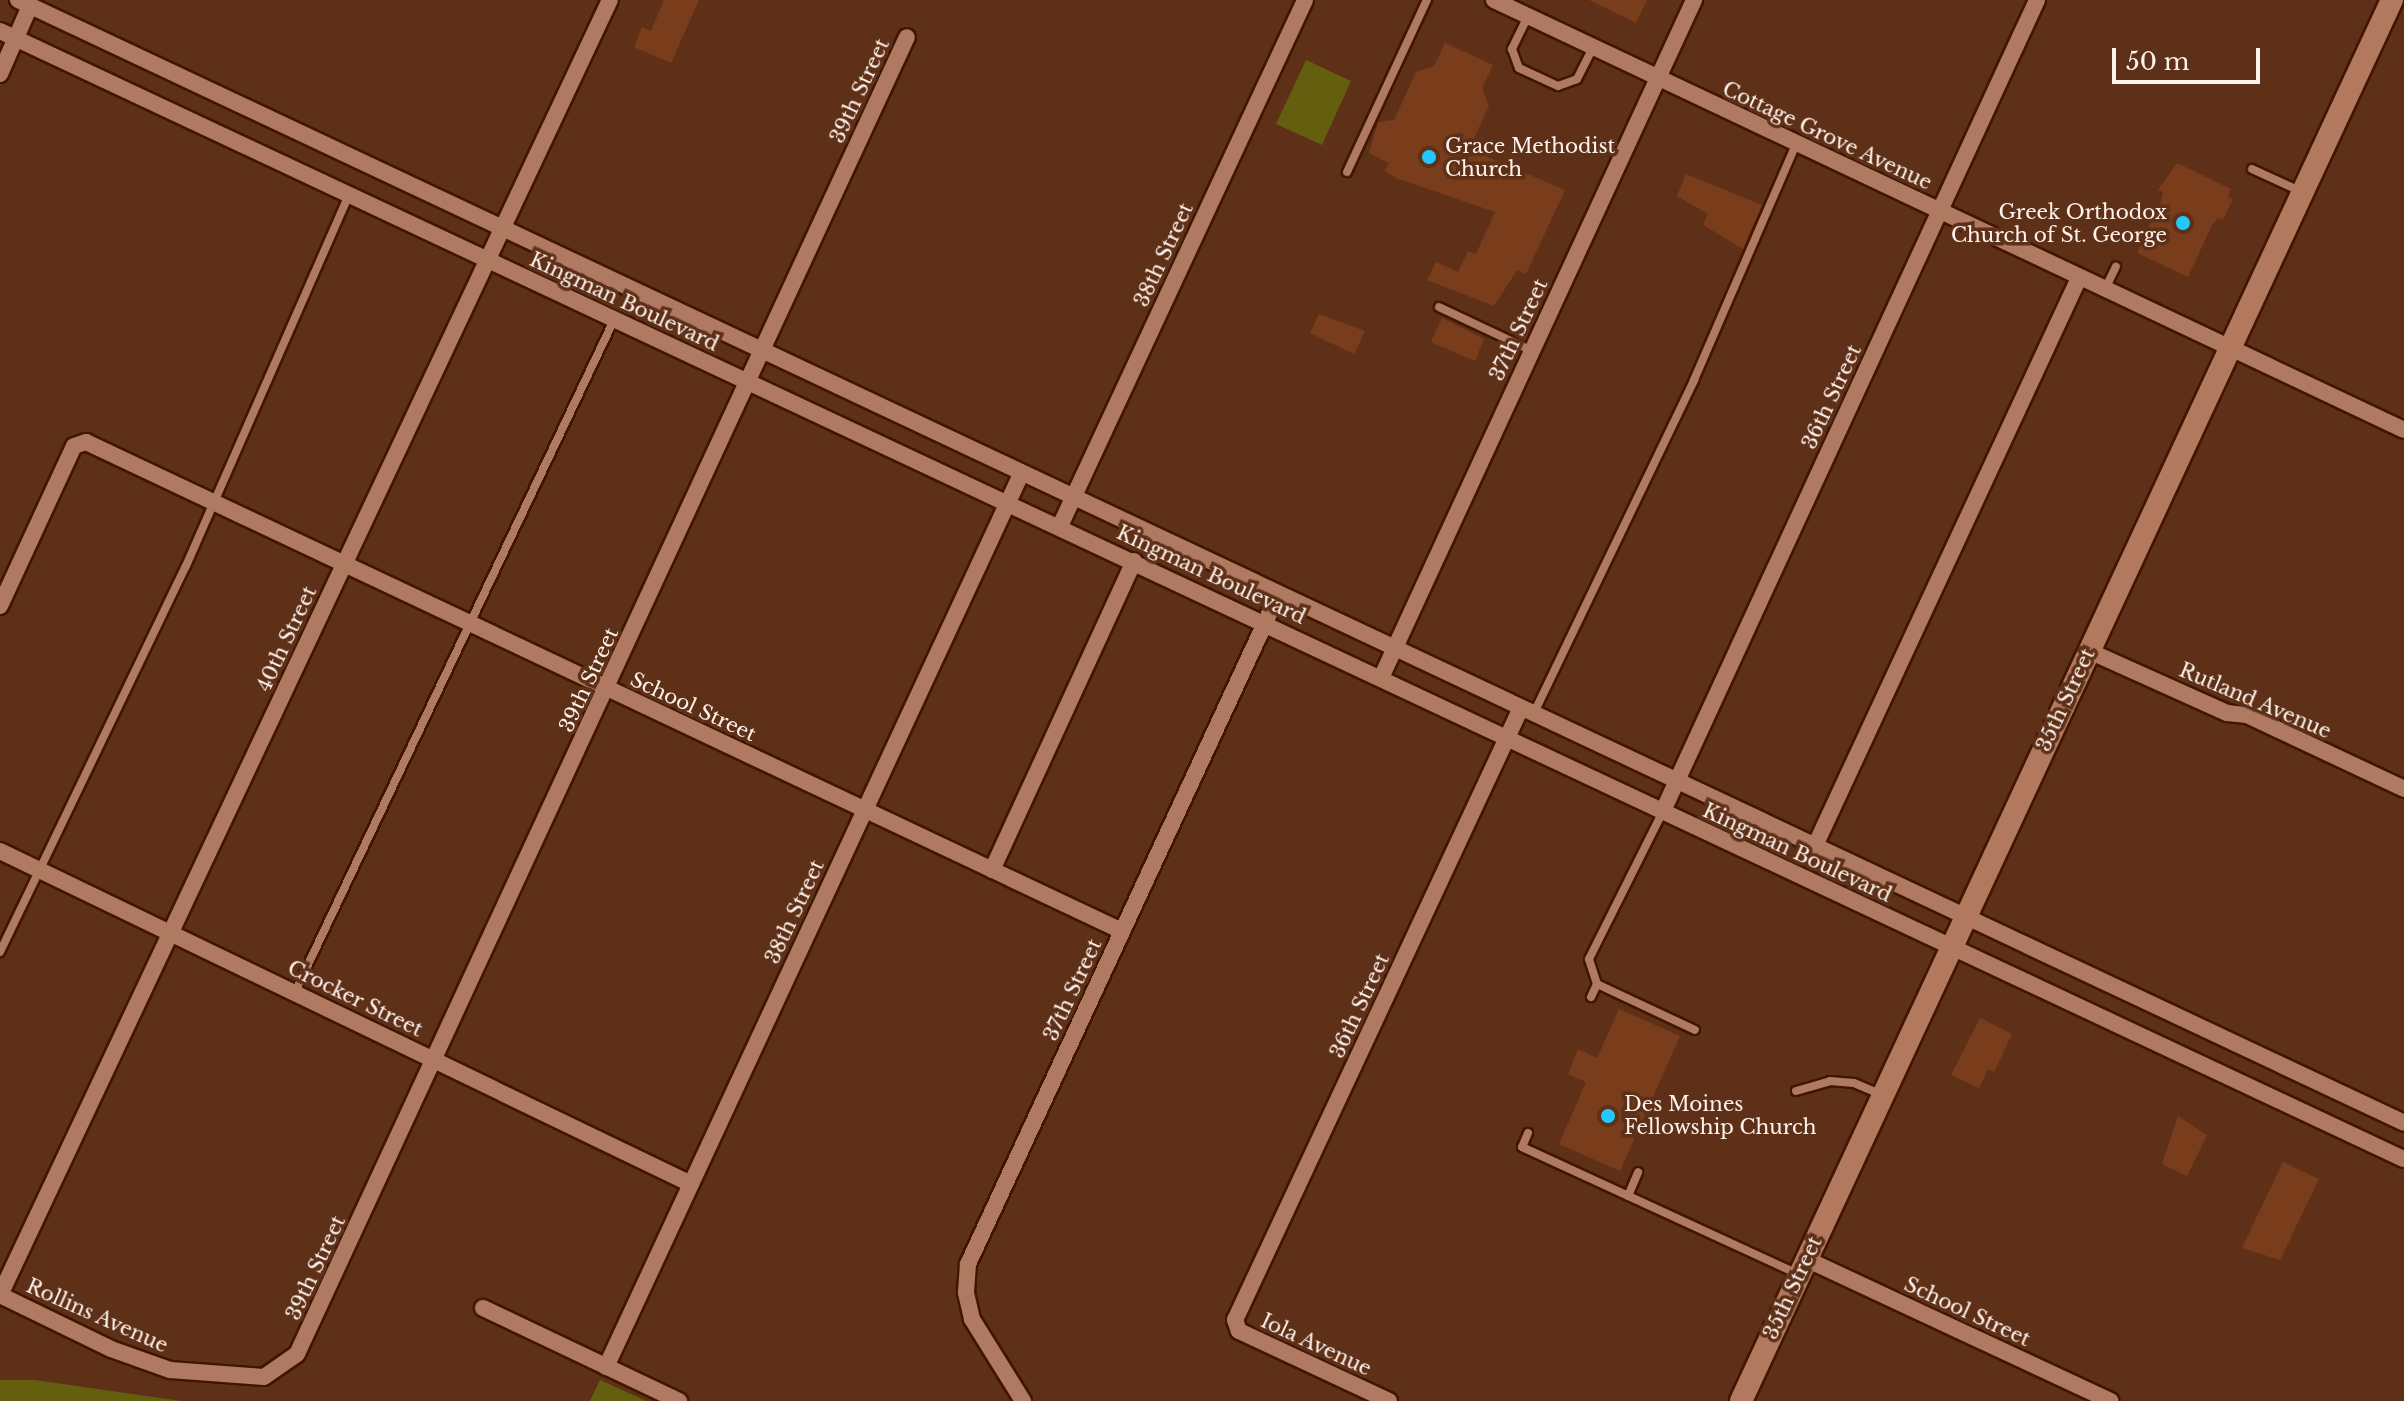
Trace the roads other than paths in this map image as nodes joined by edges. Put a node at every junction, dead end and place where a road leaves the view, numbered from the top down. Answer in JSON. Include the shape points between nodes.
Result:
{"nodes":[{"id":1,"x":610,"y":0,"type":"edge"},
{"id":2,"x":1305,"y":0,"type":"edge"},
{"id":3,"x":1427,"y":0,"type":"edge"},
{"id":4,"x":1494,"y":0,"type":"edge"},
{"id":5,"x":1694,"y":0,"type":"edge"},
{"id":6,"x":2037,"y":0,"type":"edge"},
{"id":7,"x":2392,"y":0,"type":"edge"},
{"id":8,"x":24,"y":3,"type":"edge"},
{"id":9,"x":1528,"y":16,"type":"junction"},
{"id":10,"x":8,"y":35,"type":"edge"},
{"id":11,"x":907,"y":37,"type":"dead end"},
{"id":12,"x":1593,"y":47,"type":"junction"},
{"id":13,"x":0,"y":74,"type":"edge"},
{"id":14,"x":1658,"y":78,"type":"junction"},
{"id":15,"x":1796,"y":144,"type":"junction"},
{"id":16,"x":2252,"y":169,"type":"dead end"},
{"id":17,"x":1347,"y":172,"type":"dead end"},
{"id":18,"x":2302,"y":192,"type":"junction"},
{"id":19,"x":349,"y":195,"type":"junction"},
{"id":20,"x":1940,"y":212,"type":"junction"},
{"id":21,"x":503,"y":228,"type":"junction"},
{"id":22,"x":487,"y":261,"type":"junction"},
{"id":23,"x":2116,"y":266,"type":"dead end"},
{"id":24,"x":2079,"y":278,"type":"junction"},
{"id":25,"x":2105,"y":290,"type":"junction"},
{"id":26,"x":1439,"y":307,"type":"dead end"},
{"id":27,"x":614,"y":320,"type":"junction"},
{"id":28,"x":2229,"y":349,"type":"junction"},
{"id":29,"x":762,"y":351,"type":"junction"},
{"id":30,"x":1532,"y":351,"type":"junction"},
{"id":31,"x":748,"y":382,"type":"junction"},
{"id":32,"x":2404,"y":430,"type":"edge"},
{"id":33,"x":1021,"y":474,"type":"junction"},
{"id":34,"x":1073,"y":499,"type":"junction"},
{"id":35,"x":212,"y":501,"type":"junction"},
{"id":36,"x":1008,"y":501,"type":"junction"},
{"id":37,"x":1060,"y":526,"type":"junction"},
{"id":38,"x":1134,"y":561,"type":"junction"},
{"id":39,"x":345,"y":564,"type":"junction"},
{"id":40,"x":1278,"y":595,"type":"junction"},
{"id":41,"x":0,"y":606,"type":"edge"},
{"id":42,"x":1265,"y":623,"type":"junction"},
{"id":43,"x":472,"y":625,"type":"junction"},
{"id":44,"x":1394,"y":650,"type":"junction"},
{"id":45,"x":2089,"y":651,"type":"junction"},
{"id":46,"x":1381,"y":678,"type":"junction"},
{"id":47,"x":607,"y":688,"type":"junction"},
{"id":48,"x":1527,"y":713,"type":"junction"},
{"id":49,"x":1507,"y":738,"type":"junction"},
{"id":50,"x":1676,"y":783,"type":"junction"},
{"id":51,"x":2404,"y":789,"type":"edge"},
{"id":52,"x":865,"y":810,"type":"junction"},
{"id":53,"x":1663,"y":811,"type":"junction"},
{"id":54,"x":1814,"y":848,"type":"junction"},
{"id":55,"x":0,"y":851,"type":"edge"},
{"id":56,"x":40,"y":870,"type":"junction"},
{"id":57,"x":992,"y":870,"type":"junction"},
{"id":58,"x":1964,"y":919,"type":"junction"},
{"id":59,"x":1122,"y":931,"type":"junction"},
{"id":60,"x":172,"y":933,"type":"junction"},
{"id":61,"x":1951,"y":947,"type":"junction"},
{"id":62,"x":0,"y":952,"type":"edge"},
{"id":63,"x":1597,"y":984,"type":"junction"},
{"id":64,"x":295,"y":992,"type":"junction"},
{"id":65,"x":1591,"y":997,"type":"dead end"},
{"id":66,"x":1695,"y":1030,"type":"dead end"},
{"id":67,"x":436,"y":1060,"type":"junction"},
{"id":68,"x":1796,"y":1091,"type":"dead end"},
{"id":69,"x":1882,"y":1095,"type":"junction"},
{"id":70,"x":2404,"y":1123,"type":"edge"},
{"id":71,"x":1528,"y":1133,"type":"dead end"},
{"id":72,"x":2404,"y":1159,"type":"edge"},
{"id":73,"x":1638,"y":1172,"type":"dead end"},
{"id":74,"x":691,"y":1184,"type":"junction"},
{"id":75,"x":1628,"y":1196,"type":"junction"},
{"id":76,"x":1803,"y":1267,"type":"junction"},
{"id":77,"x":0,"y":1295,"type":"edge"},
{"id":78,"x":483,"y":1308,"type":"dead end"},
{"id":79,"x":1235,"y":1320,"type":"joint"},
{"id":80,"x":305,"y":1338,"type":"joint"},
{"id":81,"x":606,"y":1367,"type":"junction"},
{"id":82,"x":679,"y":1401,"type":"edge"},
{"id":83,"x":1023,"y":1401,"type":"edge"},
{"id":84,"x":1389,"y":1401,"type":"edge"},
{"id":85,"x":1741,"y":1401,"type":"edge"},
{"id":86,"x":2111,"y":1401,"type":"edge"}],
"edges":[{"from":1,"to":21,"type":"street","name":"40th Street"},
{"from":2,"to":34,"type":"street","name":"38th Street"},
{"from":3,"to":17,"type":"lane"},
{"from":4,"to":9,"type":"street","name":"Cottage Grove Avenue"},
{"from":5,"to":14,"type":"street","name":"37th Street"},
{"from":6,"to":20,"type":"street","name":"36th Street"},
{"from":7,"to":18,"type":"street","name":"35th Street"},
{"from":8,"to":10,"type":"street"},
{"from":8,"to":21,"type":"street","name":"Kingman Boulevard"},
{"from":9,"to":12,"type":"street","name":"Cottage Grove Avenue"},
{"from":9,"to":12,"type":"lane","via":[[1512,49],[1519,68],[1558,86],[1577,79]]},
{"from":10,"to":13,"type":"street"},
{"from":10,"to":19,"type":"street","name":"Kingman Boulevard"},
{"from":11,"to":29,"type":"street","name":"39th Street"},
{"from":12,"to":14,"type":"street","name":"Cottage Grove Avenue"},
{"from":14,"to":15,"type":"street","name":"Cottage Grove Avenue"},
{"from":14,"to":30,"type":"street","name":"37th Street"},
{"from":15,"to":20,"type":"street","name":"Cottage Grove Avenue"},
{"from":15,"to":48,"type":"lane","via":[[1694,380]]},
{"from":16,"to":18,"type":"lane"},
{"from":18,"to":28,"type":"street","name":"35th Street"},
{"from":19,"to":22,"type":"street","name":"Kingman Boulevard"},
{"from":19,"to":35,"type":"lane"},
{"from":20,"to":24,"type":"street","name":"Cottage Grove Avenue"},
{"from":20,"to":50,"type":"street","name":"36th Street"},
{"from":21,"to":22,"type":"street","name":"40th Street"},
{"from":21,"to":29,"type":"street","name":"Kingman Boulevard"},
{"from":22,"to":27,"type":"street","name":"Kingman Boulevard"},
{"from":22,"to":39,"type":"street","name":"40th Street"},
{"from":23,"to":25,"type":"lane"},
{"from":24,"to":25,"type":"street","name":"Cottage Grove Avenue"},
{"from":24,"to":54,"type":"street"},
{"from":25,"to":28,"type":"street","name":"Cottage Grove Avenue"},
{"from":26,"to":30,"type":"lane"},
{"from":27,"to":31,"type":"street","name":"Kingman Boulevard"},
{"from":27,"to":43,"type":"lane"},
{"from":28,"to":32,"type":"street","name":"Cottage Grove Avenue"},
{"from":28,"to":45,"type":"street","name":"35th Street"},
{"from":29,"to":31,"type":"street","name":"39th Street"},
{"from":29,"to":33,"type":"street","name":"Kingman Boulevard"},
{"from":30,"to":44,"type":"street","name":"37th Street"},
{"from":31,"to":36,"type":"street","name":"Kingman Boulevard"},
{"from":31,"to":47,"type":"street","name":"39th Street"},
{"from":33,"to":34,"type":"street","name":"Kingman Boulevard"},
{"from":33,"to":36,"type":"street","name":"38th Street"},
{"from":34,"to":37,"type":"street","name":"38th Street"},
{"from":34,"to":40,"type":"street","name":"Kingman Boulevard"},
{"from":35,"to":39,"type":"street","name":"School Street"},
{"from":35,"to":41,"type":"street","name":"School Street","via":[[86,442],[74,446]]},
{"from":35,"to":56,"type":"lane"},
{"from":36,"to":37,"type":"street","name":"Kingman Boulevard"},
{"from":36,"to":52,"type":"street","name":"38th Street"},
{"from":37,"to":38,"type":"street","name":"Kingman Boulevard"},
{"from":38,"to":42,"type":"street","name":"Kingman Boulevard"},
{"from":38,"to":57,"type":"street"},
{"from":39,"to":43,"type":"street","name":"School Street"},
{"from":39,"to":60,"type":"street","name":"40th Street"},
{"from":40,"to":42,"type":"street","name":"37th Street"},
{"from":40,"to":44,"type":"street","name":"Kingman Boulevard"},
{"from":42,"to":46,"type":"street","name":"Kingman Boulevard"},
{"from":42,"to":59,"type":"street","name":"37th Street"},
{"from":43,"to":47,"type":"street","name":"School Street"},
{"from":43,"to":64,"type":"lane"},
{"from":44,"to":46,"type":"street","name":"37th Street"},
{"from":44,"to":48,"type":"street","name":"Kingman Boulevard"},
{"from":45,"to":51,"type":"street","name":"Rutland Avenue","via":[[2227,713],[2247,715]]},
{"from":45,"to":58,"type":"street","name":"35th Street"},
{"from":46,"to":49,"type":"street","name":"Kingman Boulevard"},
{"from":47,"to":52,"type":"street","name":"School Street"},
{"from":47,"to":67,"type":"street","name":"39th Street"},
{"from":48,"to":49,"type":"street","name":"36th Street"},
{"from":48,"to":50,"type":"street","name":"Kingman Boulevard"},
{"from":49,"to":53,"type":"street","name":"Kingman Boulevard"},
{"from":49,"to":79,"type":"street","name":"36th Street"},
{"from":50,"to":53,"type":"street","name":"36th Street"},
{"from":50,"to":54,"type":"street","name":"Kingman Boulevard"},
{"from":52,"to":57,"type":"street","name":"School Street"},
{"from":52,"to":74,"type":"street","name":"38th Street"},
{"from":53,"to":61,"type":"street","name":"Kingman Boulevard"},
{"from":53,"to":63,"type":"lane","via":[[1589,959]]},
{"from":54,"to":58,"type":"street","name":"Kingman Boulevard"},
{"from":55,"to":56,"type":"street","name":"Crocker Street"},
{"from":56,"to":60,"type":"street","name":"Crocker Street"},
{"from":56,"to":62,"type":"lane"},
{"from":57,"to":59,"type":"street","name":"School Street"},
{"from":58,"to":61,"type":"street","name":"35th Street"},
{"from":58,"to":70,"type":"street","name":"Kingman Boulevard"},
{"from":59,"to":83,"type":"street","name":"37th Street","via":[[968,1264],[966,1292],[972,1319]]},
{"from":60,"to":64,"type":"street","name":"Crocker Street"},
{"from":60,"to":77,"type":"street","name":"40th Street"},
{"from":61,"to":69,"type":"street","name":"35th Street"},
{"from":61,"to":72,"type":"street","name":"Kingman Boulevard"},
{"from":63,"to":65,"type":"lane"},
{"from":63,"to":66,"type":"lane"},
{"from":64,"to":67,"type":"street","name":"Crocker Street"},
{"from":67,"to":74,"type":"street","name":"Crocker Street"},
{"from":67,"to":80,"type":"street","name":"39th Street"},
{"from":68,"to":69,"type":"lane","via":[[1830,1081],[1854,1083]]},
{"from":69,"to":76,"type":"street","name":"35th Street"},
{"from":71,"to":75,"type":"lane","via":[[1522,1147]]},
{"from":73,"to":75,"type":"lane"},
{"from":74,"to":81,"type":"street","name":"38th Street"},
{"from":75,"to":76,"type":"lane"},
{"from":76,"to":85,"type":"street","name":"35th Street"},
{"from":76,"to":86,"type":"street","name":"School Street"},
{"from":77,"to":80,"type":"street","name":"Rollins Avenue","via":[[111,1349],[170,1370],[264,1377],[285,1367]]},
{"from":78,"to":81,"type":"street"},
{"from":79,"to":84,"type":"street","name":"Iola Avenue","via":[[1239,1331]]},
{"from":81,"to":82,"type":"street"}]}
